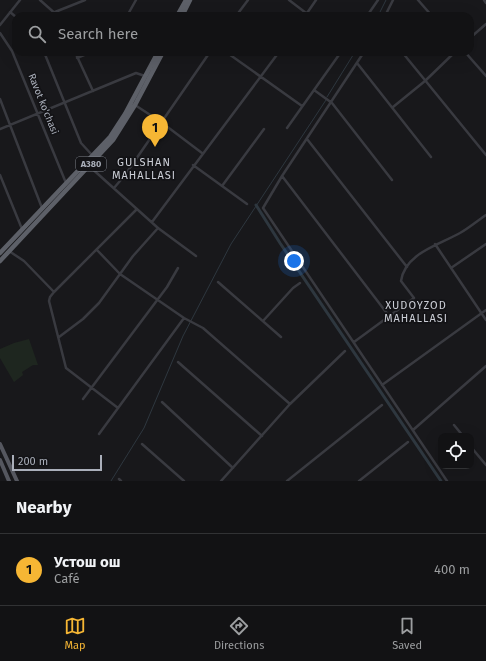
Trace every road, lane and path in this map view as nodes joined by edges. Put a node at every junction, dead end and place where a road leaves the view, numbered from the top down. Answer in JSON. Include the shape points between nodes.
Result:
{"nodes":[{"id":1,"x":20,"y":0,"type":"edge"},
{"id":2,"x":40,"y":0,"type":"edge"},
{"id":3,"x":85,"y":0,"type":"edge"},
{"id":4,"x":136,"y":0,"type":"edge"},
{"id":5,"x":184,"y":0,"type":"edge"},
{"id":6,"x":190,"y":0,"type":"edge"},
{"id":7,"x":248,"y":0,"type":"edge"},
{"id":8,"x":289,"y":0,"type":"edge"},
{"id":9,"x":316,"y":0,"type":"edge"},
{"id":10,"x":378,"y":0,"type":"edge"},
{"id":11,"x":393,"y":0,"type":"edge"},
{"id":12,"x":418,"y":0,"type":"edge"},
{"id":13,"x":484,"y":0,"type":"edge"},
{"id":14,"x":486,"y":2,"type":"edge"},
{"id":15,"x":10,"y":12,"type":"joint"},
{"id":16,"x":55,"y":12,"type":"joint"},
{"id":17,"x":130,"y":12,"type":"edge"},
{"id":18,"x":179,"y":12,"type":"edge"},
{"id":19,"x":184,"y":12,"type":"edge"},
{"id":20,"x":239,"y":12,"type":"edge"},
{"id":21,"x":303,"y":12,"type":"edge"},
{"id":22,"x":308,"y":12,"type":"edge"},
{"id":23,"x":370,"y":12,"type":"edge"},
{"id":24,"x":387,"y":12,"type":"edge"},
{"id":25,"x":428,"y":12,"type":"edge"},
{"id":26,"x":486,"y":24,"type":"edge"},
{"id":27,"x":0,"y":25,"type":"edge"},
{"id":28,"x":0,"y":33,"type":"edge"},
{"id":29,"x":474,"y":34,"type":"edge"},
{"id":30,"x":12,"y":51,"type":"edge"},
{"id":31,"x":14,"y":56,"type":"edge"},
{"id":32,"x":46,"y":56,"type":"edge"},
{"id":33,"x":82,"y":56,"type":"edge"},
{"id":34,"x":156,"y":56,"type":"edge"},
{"id":35,"x":161,"y":56,"type":"edge"},
{"id":36,"x":207,"y":56,"type":"edge"},
{"id":37,"x":232,"y":56,"type":"edge"},
{"id":38,"x":276,"y":56,"type":"edge"},
{"id":39,"x":338,"y":56,"type":"edge"},
{"id":40,"x":361,"y":56,"type":"edge"},
{"id":41,"x":405,"y":56,"type":"edge"},
{"id":42,"x":451,"y":56,"type":"edge"},
{"id":43,"x":468,"y":56,"type":"edge"},
{"id":44,"x":77,"y":58,"type":"joint"},
{"id":45,"x":357,"y":63,"type":"junction"},
{"id":46,"x":145,"y":76,"type":"junction"},
{"id":47,"x":486,"y":76,"type":"edge"},
{"id":48,"x":261,"y":77,"type":"junction"},
{"id":49,"x":425,"y":81,"type":"junction"},
{"id":50,"x":314,"y":90,"type":"junction"},
{"id":51,"x":93,"y":91,"type":"junction"},
{"id":52,"x":0,"y":99,"type":"edge"},
{"id":53,"x":330,"y":102,"type":"junction"},
{"id":54,"x":64,"y":103,"type":"junction"},
{"id":55,"x":135,"y":105,"type":"junction"},
{"id":56,"x":302,"y":106,"type":"junction"},
{"id":57,"x":393,"y":107,"type":"junction"},
{"id":58,"x":38,"y":114,"type":"junction"},
{"id":59,"x":161,"y":122,"type":"junction"},
{"id":60,"x":9,"y":125,"type":"junction"},
{"id":61,"x":287,"y":128,"type":"dead end"},
{"id":62,"x":0,"y":129,"type":"edge"},
{"id":63,"x":264,"y":129,"type":"dead end"},
{"id":64,"x":307,"y":139,"type":"junction"},
{"id":65,"x":202,"y":152,"type":"junction"},
{"id":66,"x":486,"y":155,"type":"edge"},
{"id":67,"x":92,"y":156,"type":"junction"},
{"id":68,"x":431,"y":156,"type":"dead end"},
{"id":69,"x":193,"y":165,"type":"junction"},
{"id":70,"x":89,"y":166,"type":"junction"},
{"id":71,"x":0,"y":175,"type":"edge"},
{"id":72,"x":282,"y":176,"type":"junction"},
{"id":73,"x":392,"y":180,"type":"dead end"},
{"id":74,"x":66,"y":184,"type":"junction"},
{"id":75,"x":222,"y":186,"type":"junction"},
{"id":76,"x":114,"y":188,"type":"junction"},
{"id":77,"x":247,"y":204,"type":"dead end"},
{"id":78,"x":42,"y":208,"type":"junction"},
{"id":79,"x":137,"y":209,"type":"junction"},
{"id":80,"x":486,"y":216,"type":"edge"},
{"id":81,"x":152,"y":222,"type":"junction"},
{"id":82,"x":158,"y":228,"type":"junction"},
{"id":83,"x":22,"y":229,"type":"junction"},
{"id":84,"x":435,"y":244,"type":"junction"},
{"id":85,"x":486,"y":244,"type":"edge"},
{"id":86,"x":97,"y":250,"type":"junction"},
{"id":87,"x":9,"y":251,"type":"junction"},
{"id":88,"x":0,"y":253,"type":"edge"},
{"id":89,"x":196,"y":256,"type":"dead end"},
{"id":90,"x":0,"y":261,"type":"edge"},
{"id":91,"x":407,"y":267,"type":"junction"},
{"id":92,"x":178,"y":268,"type":"dead end"},
{"id":93,"x":451,"y":268,"type":"junction"},
{"id":94,"x":120,"y":274,"type":"junction"},
{"id":95,"x":218,"y":282,"type":"dead end"},
{"id":96,"x":300,"y":283,"type":"dead end"},
{"id":97,"x":54,"y":292,"type":"junction"},
{"id":98,"x":157,"y":300,"type":"junction"},
{"id":99,"x":486,"y":310,"type":"edge"},
{"id":100,"x":481,"y":313,"type":"junction"},
{"id":101,"x":389,"y":316,"type":"junction"},
{"id":102,"x":184,"y":318,"type":"junction"},
{"id":103,"x":486,"y":320,"type":"edge"},
{"id":104,"x":263,"y":322,"type":"junction"},
{"id":105,"x":58,"y":337,"type":"junction"},
{"id":106,"x":281,"y":337,"type":"dead end"},
{"id":107,"x":354,"y":342,"type":"junction"},
{"id":108,"x":344,"y":351,"type":"dead end"},
{"id":109,"x":178,"y":362,"type":"dead end"},
{"id":110,"x":486,"y":366,"type":"edge"},
{"id":111,"x":382,"y":385,"type":"junction"},
{"id":112,"x":92,"y":387,"type":"junction"},
{"id":113,"x":83,"y":398,"type":"dead end"},
{"id":114,"x":162,"y":402,"type":"dead end"},
{"id":115,"x":290,"y":404,"type":"junction"},
{"id":116,"x":382,"y":405,"type":"dead end"},
{"id":117,"x":118,"y":408,"type":"junction"},
{"id":118,"x":454,"y":425,"type":"dead end"},
{"id":119,"x":413,"y":430,"type":"junction"},
{"id":120,"x":461,"y":433,"type":"edge"},
{"id":121,"x":99,"y":434,"type":"dead end"},
{"id":122,"x":262,"y":436,"type":"junction"},
{"id":123,"x":408,"y":442,"type":"dead end"},
{"id":124,"x":0,"y":444,"type":"edge"},
{"id":125,"x":142,"y":444,"type":"dead end"},
{"id":126,"x":474,"y":450,"type":"edge"},
{"id":127,"x":0,"y":460,"type":"edge"},
{"id":128,"x":486,"y":466,"type":"edge"},
{"id":129,"x":233,"y":468,"type":"junction"},
{"id":130,"x":10,"y":481,"type":"edge"},
{"id":131,"x":17,"y":481,"type":"edge"},
{"id":132,"x":184,"y":481,"type":"edge"},
{"id":133,"x":221,"y":481,"type":"edge"},
{"id":134,"x":287,"y":481,"type":"edge"},
{"id":135,"x":359,"y":481,"type":"edge"},
{"id":136,"x":448,"y":481,"type":"edge"}],
"edges":[{"from":1,"to":15,"type":"street"},
{"from":2,"to":16,"type":"street"},
{"from":3,"to":16,"type":"street"},
{"from":4,"to":17,"type":"street"},
{"from":5,"to":18,"type":"highway"},
{"from":6,"to":19,"type":"highway"},
{"from":7,"to":20,"type":"street"},
{"from":8,"to":21,"type":"street"},
{"from":9,"to":22,"type":"street"},
{"from":10,"to":23,"type":"street"},
{"from":11,"to":24,"type":"street"},
{"from":12,"to":25,"type":"street"},
{"from":13,"to":14,"type":"street"},
{"from":15,"to":27,"type":"street"},
{"from":26,"to":29,"type":"street"},
{"from":28,"to":30,"type":"street","name":"Ravot ko'chasi"},
{"from":31,"to":58,"type":"street","name":"Ravot ko'chasi"},
{"from":32,"to":54,"type":"street"},
{"from":33,"to":44,"type":"street"},
{"from":34,"to":46,"type":"highway","number":"A380"},
{"from":35,"to":55,"type":"highway","number":"A380"},
{"from":36,"to":59,"type":"street"},
{"from":37,"to":48,"type":"street"},
{"from":38,"to":48,"type":"street"},
{"from":39,"to":50,"type":"street"},
{"from":40,"to":45,"type":"street"},
{"from":41,"to":49,"type":"street"},
{"from":42,"to":49,"type":"street"},
{"from":43,"to":47,"type":"street"},
{"from":44,"to":51,"type":"street"},
{"from":45,"to":53,"type":"street"},
{"from":45,"to":57,"type":"street"},
{"from":46,"to":51,"type":"street","via":[[136,73]]},
{"from":46,"to":67,"type":"highway","number":"A380","via":[[119,124]]},
{"from":48,"to":56,"type":"street"},
{"from":48,"to":65,"type":"street"},
{"from":49,"to":57,"type":"street"},
{"from":49,"to":66,"type":"street"},
{"from":50,"to":53,"type":"street"},
{"from":50,"to":56,"type":"street"},
{"from":51,"to":54,"type":"street"},
{"from":52,"to":60,"type":"street"},
{"from":53,"to":64,"type":"street"},
{"from":53,"to":73,"type":"street"},
{"from":54,"to":58,"type":"street"},
{"from":54,"to":67,"type":"street","via":[[81,142]]},
{"from":55,"to":59,"type":"street"},
{"from":55,"to":70,"type":"highway","number":"A380","via":[[113,140]]},
{"from":56,"to":61,"type":"street"},
{"from":57,"to":68,"type":"street"},
{"from":58,"to":60,"type":"street"},
{"from":58,"to":74,"type":"street","name":"Ravot ko'chasi"},
{"from":59,"to":65,"type":"street"},
{"from":59,"to":76,"type":"street"},
{"from":60,"to":62,"type":"street"},
{"from":60,"to":78,"type":"street"},
{"from":63,"to":75,"type":"street"},
{"from":64,"to":72,"type":"street"},
{"from":64,"to":91,"type":"street"},
{"from":65,"to":69,"type":"street"},
{"from":67,"to":74,"type":"highway","number":"A380"},
{"from":69,"to":75,"type":"street"},
{"from":69,"to":81,"type":"street"},
{"from":70,"to":76,"type":"street"},
{"from":70,"to":87,"type":"highway","number":"A380"},
{"from":71,"to":83,"type":"street"},
{"from":72,"to":101,"type":"street"},
{"from":72,"to":107,"type":"street","via":[[263,208]]},
{"from":74,"to":78,"type":"highway","number":"A380"},
{"from":75,"to":77,"type":"street"},
{"from":76,"to":79,"type":"street"},
{"from":78,"to":83,"type":"highway","number":"A380"},
{"from":79,"to":81,"type":"street"},
{"from":79,"to":86,"type":"street"},
{"from":80,"to":84,"type":"street","via":[[459,234]]},
{"from":81,"to":82,"type":"street"},
{"from":82,"to":89,"type":"street"},
{"from":82,"to":94,"type":"street"},
{"from":83,"to":88,"type":"highway","number":"A380"},
{"from":84,"to":91,"type":"street","via":[[424,250]]},
{"from":84,"to":93,"type":"street"},
{"from":85,"to":93,"type":"street"},
{"from":86,"to":94,"type":"street"},
{"from":86,"to":97,"type":"street"},
{"from":87,"to":90,"type":"highway","number":"A380"},
{"from":87,"to":97,"type":"street","via":[[24,261]]},
{"from":91,"to":101,"type":"street","via":[[401,281],[414,298]]},
{"from":92,"to":98,"type":"street"},
{"from":93,"to":100,"type":"street"},
{"from":94,"to":98,"type":"street"},
{"from":94,"to":105,"type":"street","via":[[99,303]]},
{"from":95,"to":104,"type":"street"},
{"from":96,"to":104,"type":"street"},
{"from":97,"to":105,"type":"street","via":[[49,301]]},
{"from":98,"to":102,"type":"street"},
{"from":98,"to":112,"type":"street"},
{"from":99,"to":100,"type":"street"},
{"from":100,"to":103,"type":"street"},
{"from":100,"to":111,"type":"street"},
{"from":101,"to":107,"type":"street"},
{"from":102,"to":115,"type":"street","via":[[203,328]]},
{"from":102,"to":117,"type":"street"},
{"from":104,"to":106,"type":"street"},
{"from":105,"to":112,"type":"street","via":[[61,357],[66,368]]},
{"from":107,"to":111,"type":"street"},
{"from":108,"to":115,"type":"street"},
{"from":109,"to":122,"type":"street"},
{"from":110,"to":119,"type":"street"},
{"from":111,"to":119,"type":"street"},
{"from":112,"to":113,"type":"street"},
{"from":112,"to":117,"type":"street"},
{"from":114,"to":129,"type":"street"},
{"from":115,"to":122,"type":"street"},
{"from":116,"to":134,"type":"street"},
{"from":117,"to":121,"type":"street"},
{"from":118,"to":120,"type":"street"},
{"from":119,"to":136,"type":"street"},
{"from":122,"to":129,"type":"street"},
{"from":123,"to":135,"type":"street"},
{"from":124,"to":131,"type":"main road"},
{"from":125,"to":132,"type":"street"},
{"from":126,"to":128,"type":"street"},
{"from":127,"to":130,"type":"main road"},
{"from":129,"to":133,"type":"street"}]}
